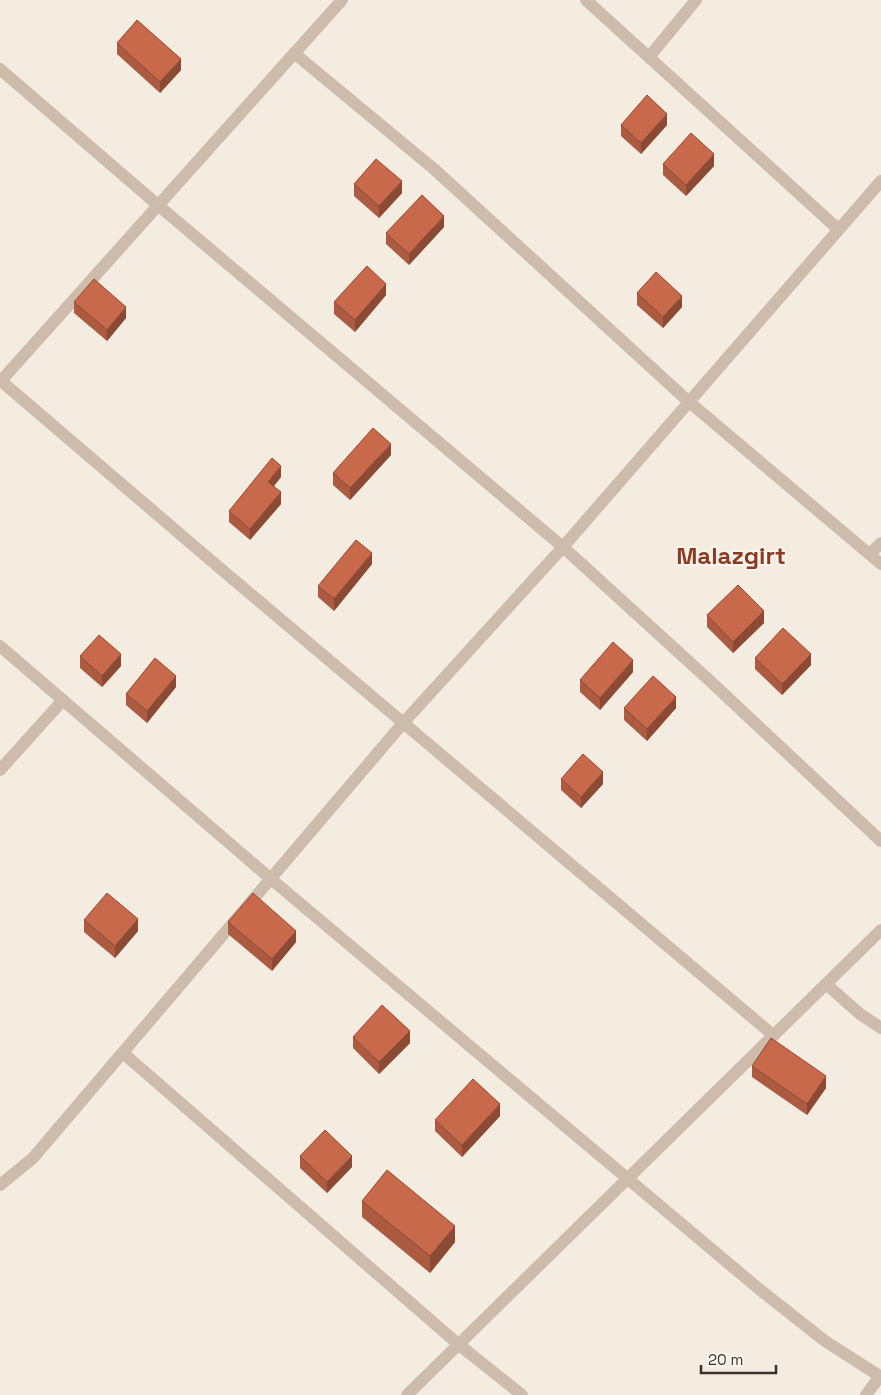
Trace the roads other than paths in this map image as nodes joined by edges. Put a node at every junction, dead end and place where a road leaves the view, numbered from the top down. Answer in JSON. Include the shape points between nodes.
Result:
{"nodes":[{"id":1,"x":342,"y":0,"type":"edge"},
{"id":2,"x":586,"y":0,"type":"edge"},
{"id":3,"x":696,"y":0,"type":"edge"},
{"id":4,"x":294,"y":53,"type":"junction"},
{"id":5,"x":649,"y":57,"type":"junction"},
{"id":6,"x":0,"y":69,"type":"edge"},
{"id":7,"x":881,"y":181,"type":"edge"},
{"id":8,"x":158,"y":206,"type":"junction"},
{"id":9,"x":838,"y":229,"type":"junction"},
{"id":10,"x":0,"y":381,"type":"edge"},
{"id":11,"x":688,"y":401,"type":"junction"},
{"id":12,"x":881,"y":543,"type":"edge"},
{"id":13,"x":563,"y":547,"type":"junction"},
{"id":14,"x":870,"y":554,"type":"junction"},
{"id":15,"x":881,"y":564,"type":"edge"},
{"id":16,"x":0,"y":646,"type":"edge"},
{"id":17,"x":63,"y":700,"type":"junction"},
{"id":18,"x":404,"y":722,"type":"junction"},
{"id":19,"x":0,"y":770,"type":"edge"},
{"id":20,"x":881,"y":841,"type":"edge"},
{"id":21,"x":272,"y":879,"type":"junction"},
{"id":22,"x":881,"y":930,"type":"edge"},
{"id":23,"x":826,"y":984,"type":"junction"},
{"id":24,"x":881,"y":1028,"type":"edge"},
{"id":25,"x":774,"y":1035,"type":"junction"},
{"id":26,"x":122,"y":1053,"type":"junction"},
{"id":27,"x":628,"y":1179,"type":"junction"},
{"id":28,"x":0,"y":1185,"type":"edge"},
{"id":29,"x":458,"y":1344,"type":"junction"},
{"id":30,"x":880,"y":1377,"type":"edge"},
{"id":31,"x":407,"y":1395,"type":"edge"},
{"id":32,"x":522,"y":1395,"type":"edge"},
{"id":33,"x":866,"y":1395,"type":"edge"}],
"edges":[{"from":1,"to":4,"type":"street"},
{"from":2,"to":5,"type":"street"},
{"from":3,"to":5,"type":"street"},
{"from":4,"to":8,"type":"street"},
{"from":4,"to":11,"type":"street","via":[[434,169]]},
{"from":5,"to":9,"type":"street"},
{"from":6,"to":8,"type":"street"},
{"from":7,"to":9,"type":"street"},
{"from":8,"to":10,"type":"street"},
{"from":8,"to":13,"type":"street"},
{"from":9,"to":11,"type":"street"},
{"from":10,"to":18,"type":"street"},
{"from":11,"to":13,"type":"street"},
{"from":11,"to":14,"type":"street"},
{"from":12,"to":14,"type":"street"},
{"from":13,"to":18,"type":"street"},
{"from":13,"to":20,"type":"street"},
{"from":14,"to":15,"type":"street"},
{"from":16,"to":17,"type":"street"},
{"from":17,"to":19,"type":"street"},
{"from":17,"to":21,"type":"street"},
{"from":18,"to":21,"type":"street"},
{"from":18,"to":25,"type":"street"},
{"from":21,"to":26,"type":"street"},
{"from":21,"to":27,"type":"street"},
{"from":22,"to":23,"type":"street"},
{"from":23,"to":24,"type":"street"},
{"from":23,"to":25,"type":"street"},
{"from":25,"to":27,"type":"street"},
{"from":26,"to":28,"type":"street","via":[[33,1158]]},
{"from":26,"to":29,"type":"street"},
{"from":27,"to":29,"type":"street"},
{"from":27,"to":30,"type":"street","via":[[825,1341]]},
{"from":29,"to":31,"type":"street"},
{"from":29,"to":32,"type":"street"},
{"from":30,"to":33,"type":"street"}]}
